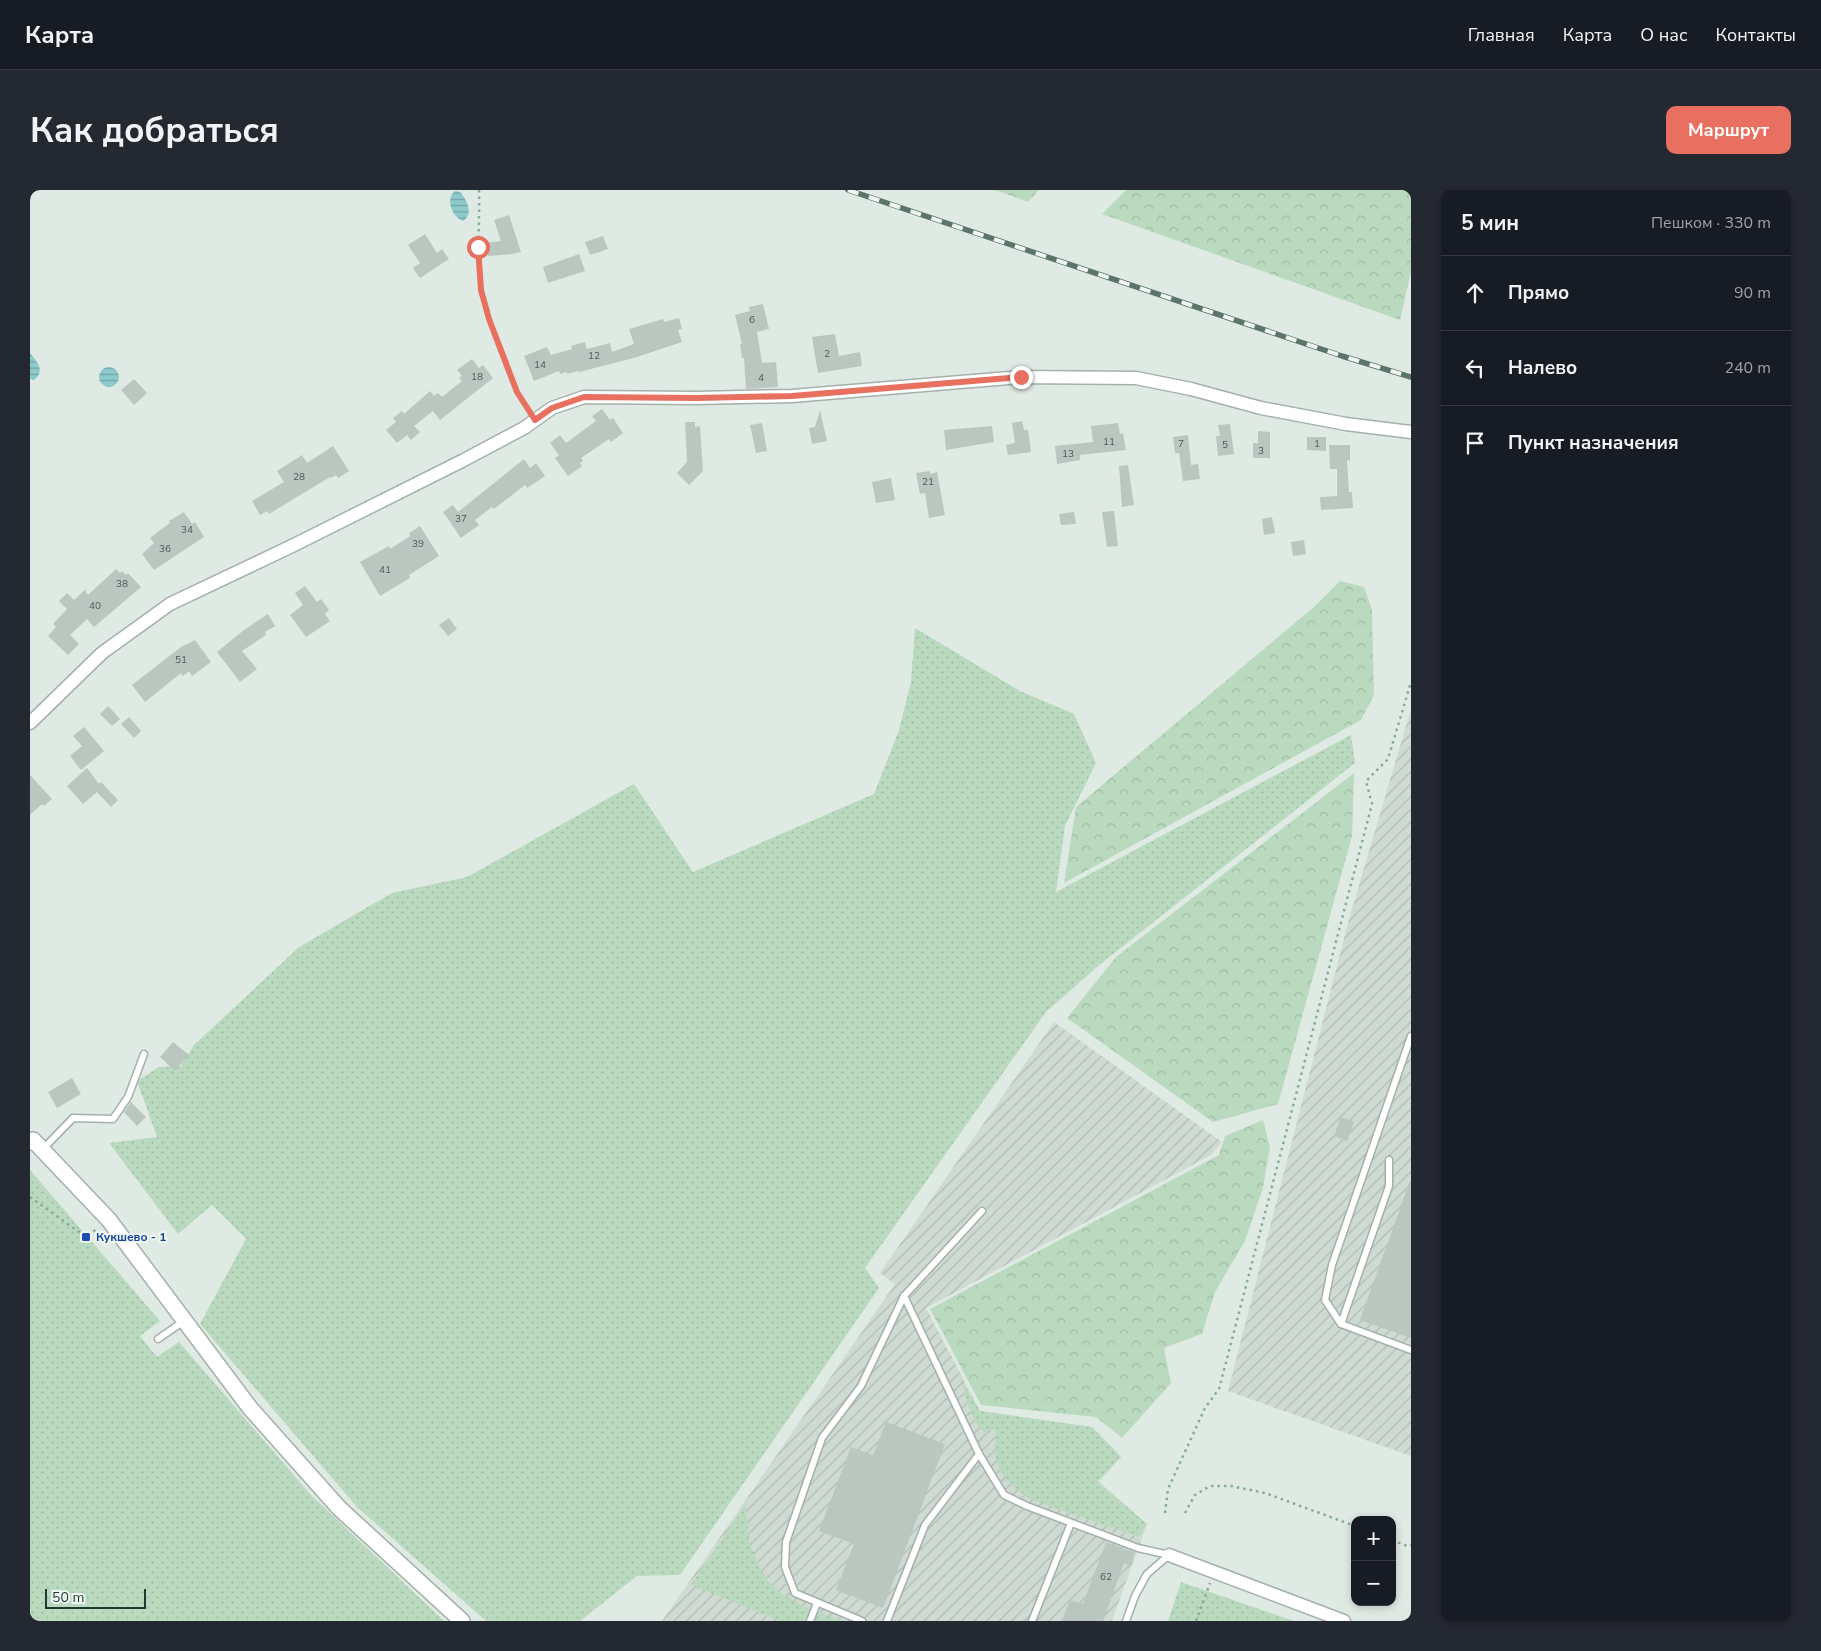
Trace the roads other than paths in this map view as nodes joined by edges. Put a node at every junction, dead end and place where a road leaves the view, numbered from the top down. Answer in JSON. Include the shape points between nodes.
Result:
{"nodes":[{"id":1,"x":1411,"y":432,"type":"edge"},
{"id":2,"x":30,"y":723,"type":"edge"},
{"id":3,"x":1411,"y":1036,"type":"edge"},
{"id":4,"x":144,"y":1054,"type":"dead end"},
{"id":5,"x":34,"y":1142,"type":"edge"},
{"id":6,"x":1390,"y":1160,"type":"dead end"},
{"id":7,"x":982,"y":1211,"type":"dead end"},
{"id":8,"x":904,"y":1296,"type":"junction"},
{"id":9,"x":184,"y":1320,"type":"junction"},
{"id":10,"x":1341,"y":1324,"type":"junction"},
{"id":11,"x":158,"y":1339,"type":"dead end"},
{"id":12,"x":1411,"y":1350,"type":"edge"},
{"id":13,"x":979,"y":1454,"type":"junction"},
{"id":14,"x":1071,"y":1523,"type":"junction"},
{"id":15,"x":1169,"y":1554,"type":"junction"},
{"id":16,"x":817,"y":1604,"type":"junction"},
{"id":17,"x":462,"y":1621,"type":"edge"},
{"id":18,"x":810,"y":1621,"type":"edge"},
{"id":19,"x":862,"y":1621,"type":"edge"},
{"id":20,"x":887,"y":1621,"type":"edge"},
{"id":21,"x":1032,"y":1621,"type":"edge"},
{"id":22,"x":1126,"y":1621,"type":"edge"},
{"id":23,"x":1344,"y":1621,"type":"edge"}],
"edges":[{"from":1,"to":2,"type":"street","via":[[1261,408],[1136,378],[1021,377],[792,396],[584,397],[552,408],[462,461],[170,604],[102,653]]},
{"from":3,"to":10,"type":"lane","via":[[1332,1265],[1325,1300]]},
{"from":4,"to":5,"type":"lane","via":[[128,1097],[113,1120],[73,1118]]},
{"from":5,"to":9,"type":"street","via":[[109,1220]]},
{"from":6,"to":10,"type":"lane","via":[[1390,1186]]},
{"from":7,"to":8,"type":"lane"},
{"from":8,"to":13,"type":"lane"},
{"from":8,"to":16,"type":"lane","via":[[861,1386],[822,1438],[786,1542],[785,1567],[795,1593]]},
{"from":9,"to":11,"type":"lane"},
{"from":9,"to":17,"type":"street","via":[[250,1408],[339,1508]]},
{"from":10,"to":12,"type":"lane"},
{"from":13,"to":14,"type":"lane","via":[[1004,1495]]},
{"from":13,"to":20,"type":"lane","via":[[924,1525]]},
{"from":14,"to":15,"type":"lane","via":[[1138,1548]]},
{"from":14,"to":21,"type":"lane"},
{"from":15,"to":22,"type":"lane","via":[[1147,1574]]},
{"from":15,"to":23,"type":"street"},
{"from":16,"to":18,"type":"lane"},
{"from":16,"to":19,"type":"lane"}]}
